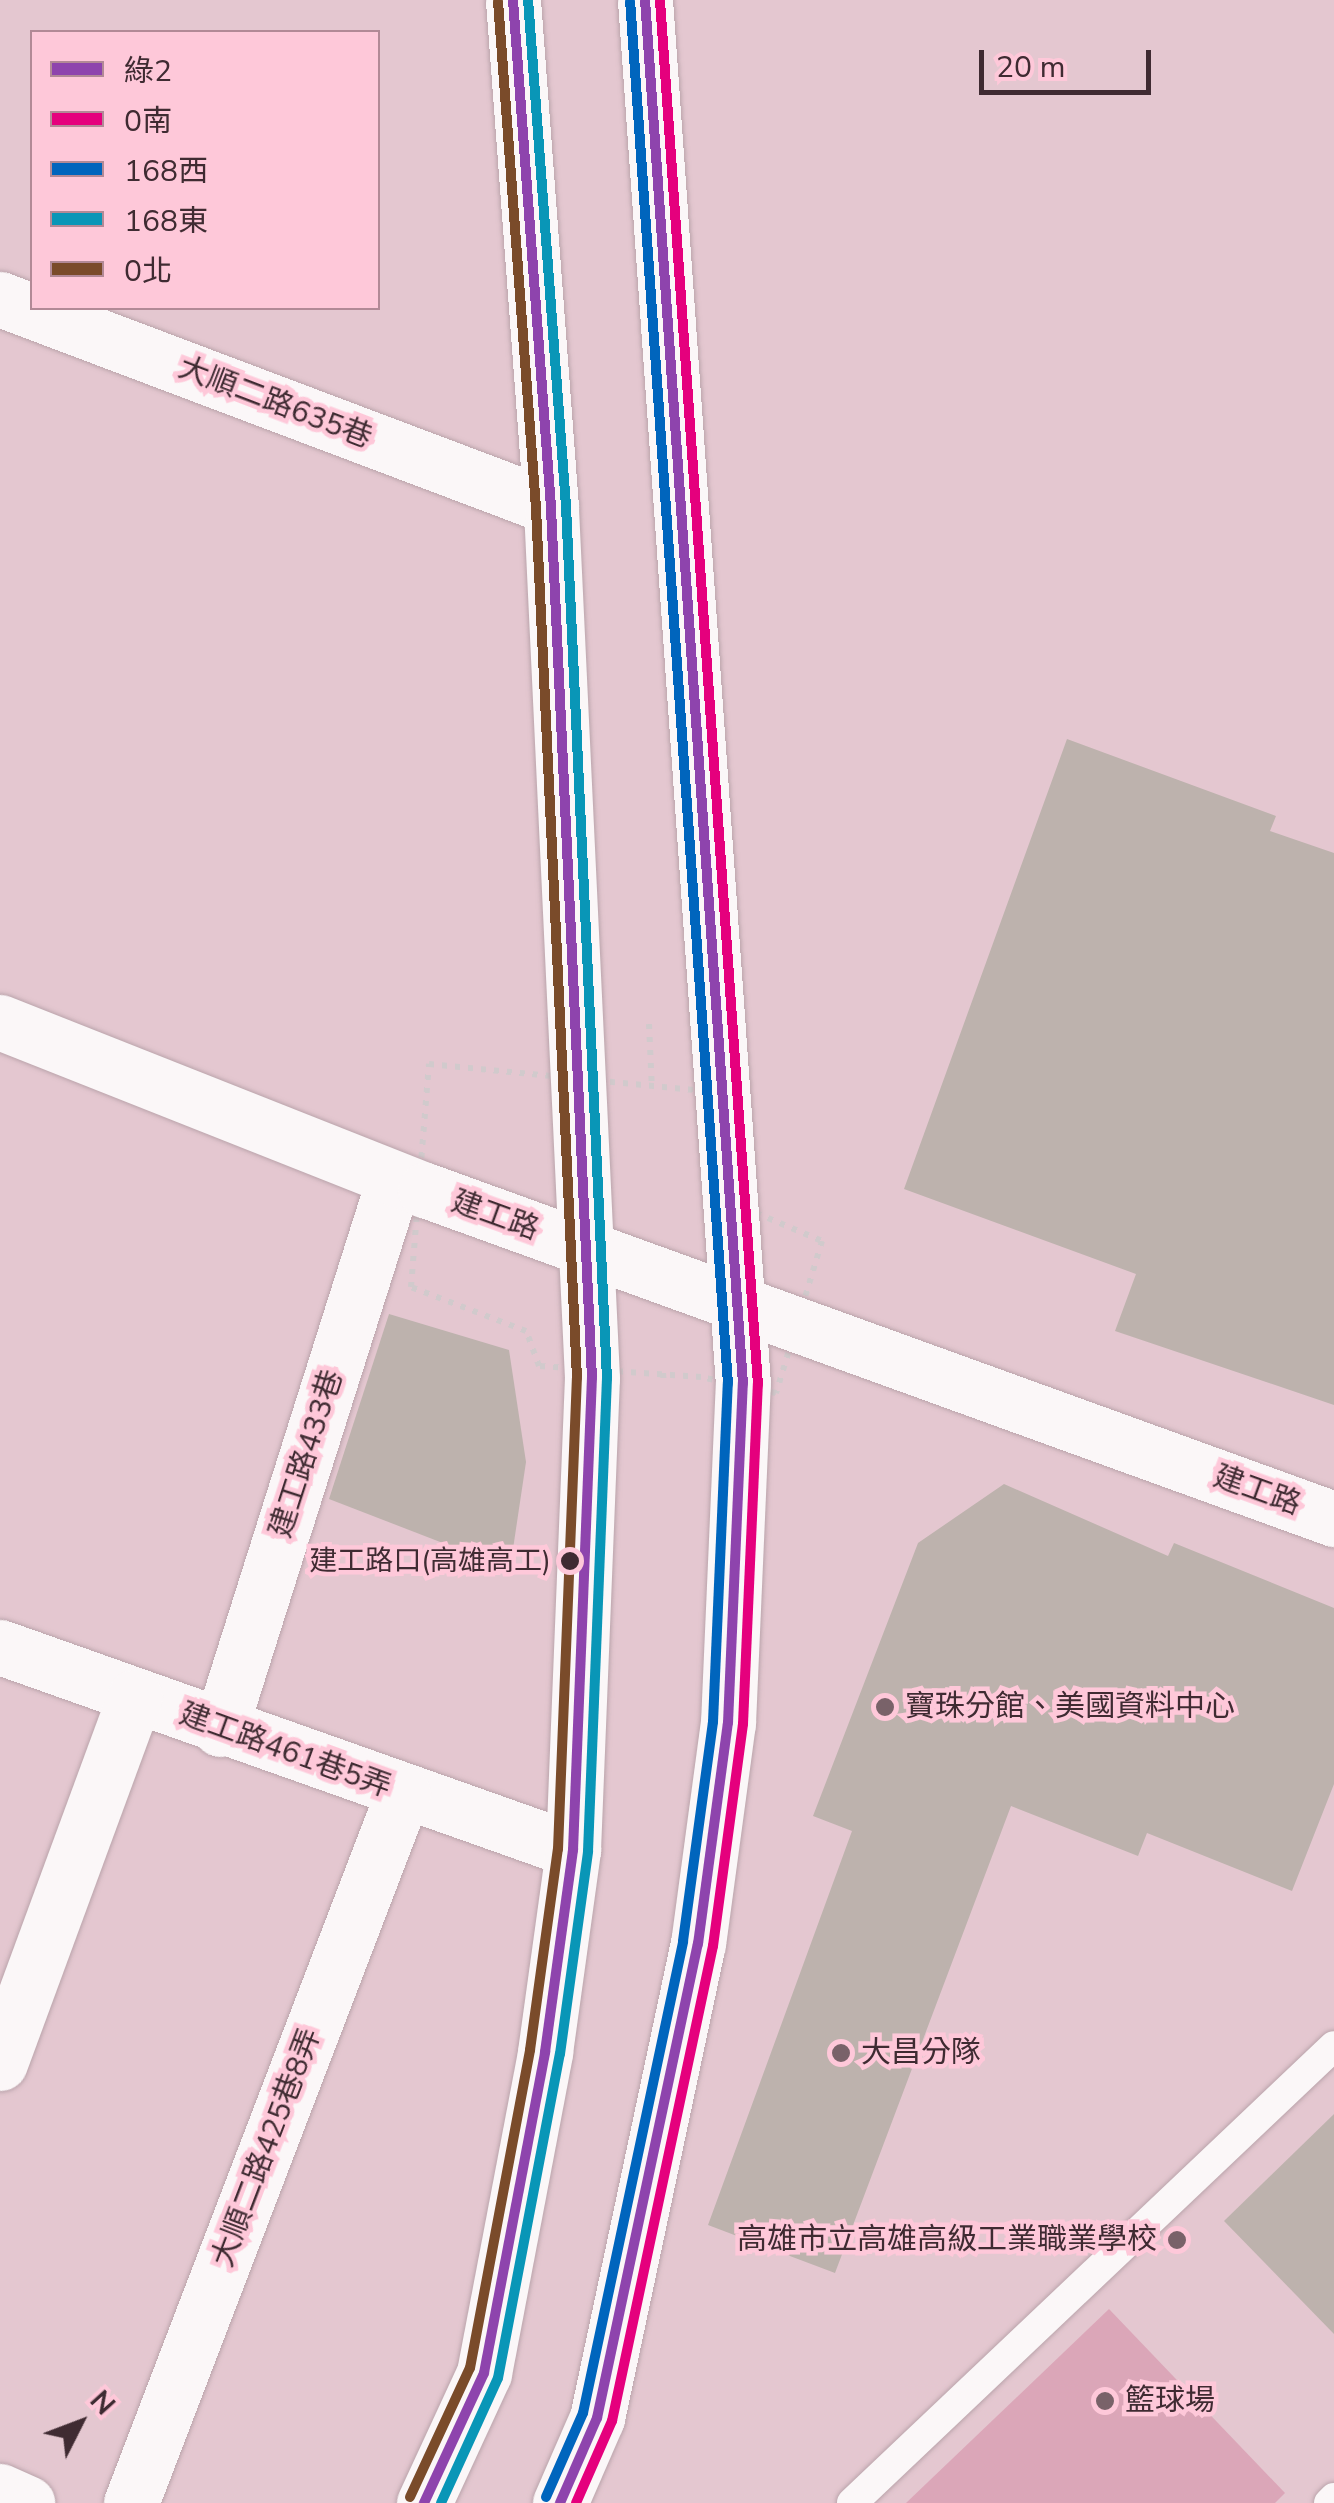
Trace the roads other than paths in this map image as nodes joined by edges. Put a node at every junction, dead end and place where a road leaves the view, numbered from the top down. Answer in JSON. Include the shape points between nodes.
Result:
{"nodes":[{"id":1,"x":513,"y":0,"type":"edge"},
{"id":2,"x":645,"y":0,"type":"edge"},
{"id":3,"x":0,"y":298,"type":"edge"},
{"id":4,"x":30,"y":309,"type":"edge"},
{"id":5,"x":32,"y":310,"type":"edge"},
{"id":6,"x":551,"y":507,"type":"junction"},
{"id":7,"x":0,"y":1022,"type":"edge"},
{"id":8,"x":394,"y":1179,"type":"junction"},
{"id":9,"x":590,"y":1251,"type":"junction"},
{"id":10,"x":738,"y":1306,"type":"junction"},
{"id":11,"x":1334,"y":1519,"type":"edge"},
{"id":12,"x":0,"y":1647,"type":"edge"},
{"id":13,"x":136,"y":1697,"type":"junction"},
{"id":14,"x":220,"y":1729,"type":"junction"},
{"id":15,"x":404,"y":1794,"type":"junction"},
{"id":16,"x":573,"y":1850,"type":"junction"},
{"id":17,"x":1334,"y":2046,"type":"edge"},
{"id":18,"x":0,"y":2063,"type":"edge"},
{"id":19,"x":0,"y":2491,"type":"edge"},
{"id":20,"x":27,"y":2503,"type":"edge"},
{"id":21,"x":131,"y":2503,"type":"edge"},
{"id":22,"x":424,"y":2503,"type":"edge"},
{"id":23,"x":560,"y":2503,"type":"edge"},
{"id":24,"x":852,"y":2503,"type":"edge"}],
"edges":[{"from":1,"to":6,"type":"street"},
{"from":2,"to":10,"type":"street"},
{"from":3,"to":4,"type":"street","name":"大順二路635巷"},
{"from":5,"to":6,"type":"street","name":"大順二路635巷"},
{"from":6,"to":9,"type":"street"},
{"from":7,"to":8,"type":"street","name":"建工路"},
{"from":8,"to":9,"type":"street","name":"建工路"},
{"from":8,"to":14,"type":"street","name":"建工路433巷"},
{"from":9,"to":10,"type":"street","name":"建工路"},
{"from":9,"to":16,"type":"street"},
{"from":10,"to":11,"type":"street","name":"建工路"},
{"from":10,"to":23,"type":"street","via":[[743,1384],[728,1724],[698,1944],[597,2418]]},
{"from":12,"to":13,"type":"street","name":"建工路461巷5弄"},
{"from":13,"to":14,"type":"street","name":"建工路461巷5弄"},
{"from":13,"to":18,"type":"street"},
{"from":14,"to":15,"type":"street","name":"建工路461巷5弄"},
{"from":15,"to":16,"type":"street","name":"建工路461巷5弄"},
{"from":15,"to":21,"type":"street","name":"大順二路425巷8弄"},
{"from":16,"to":22,"type":"street","via":[[484,2374]]},
{"from":17,"to":24,"type":"lane"},
{"from":19,"to":20,"type":"street"}]}
